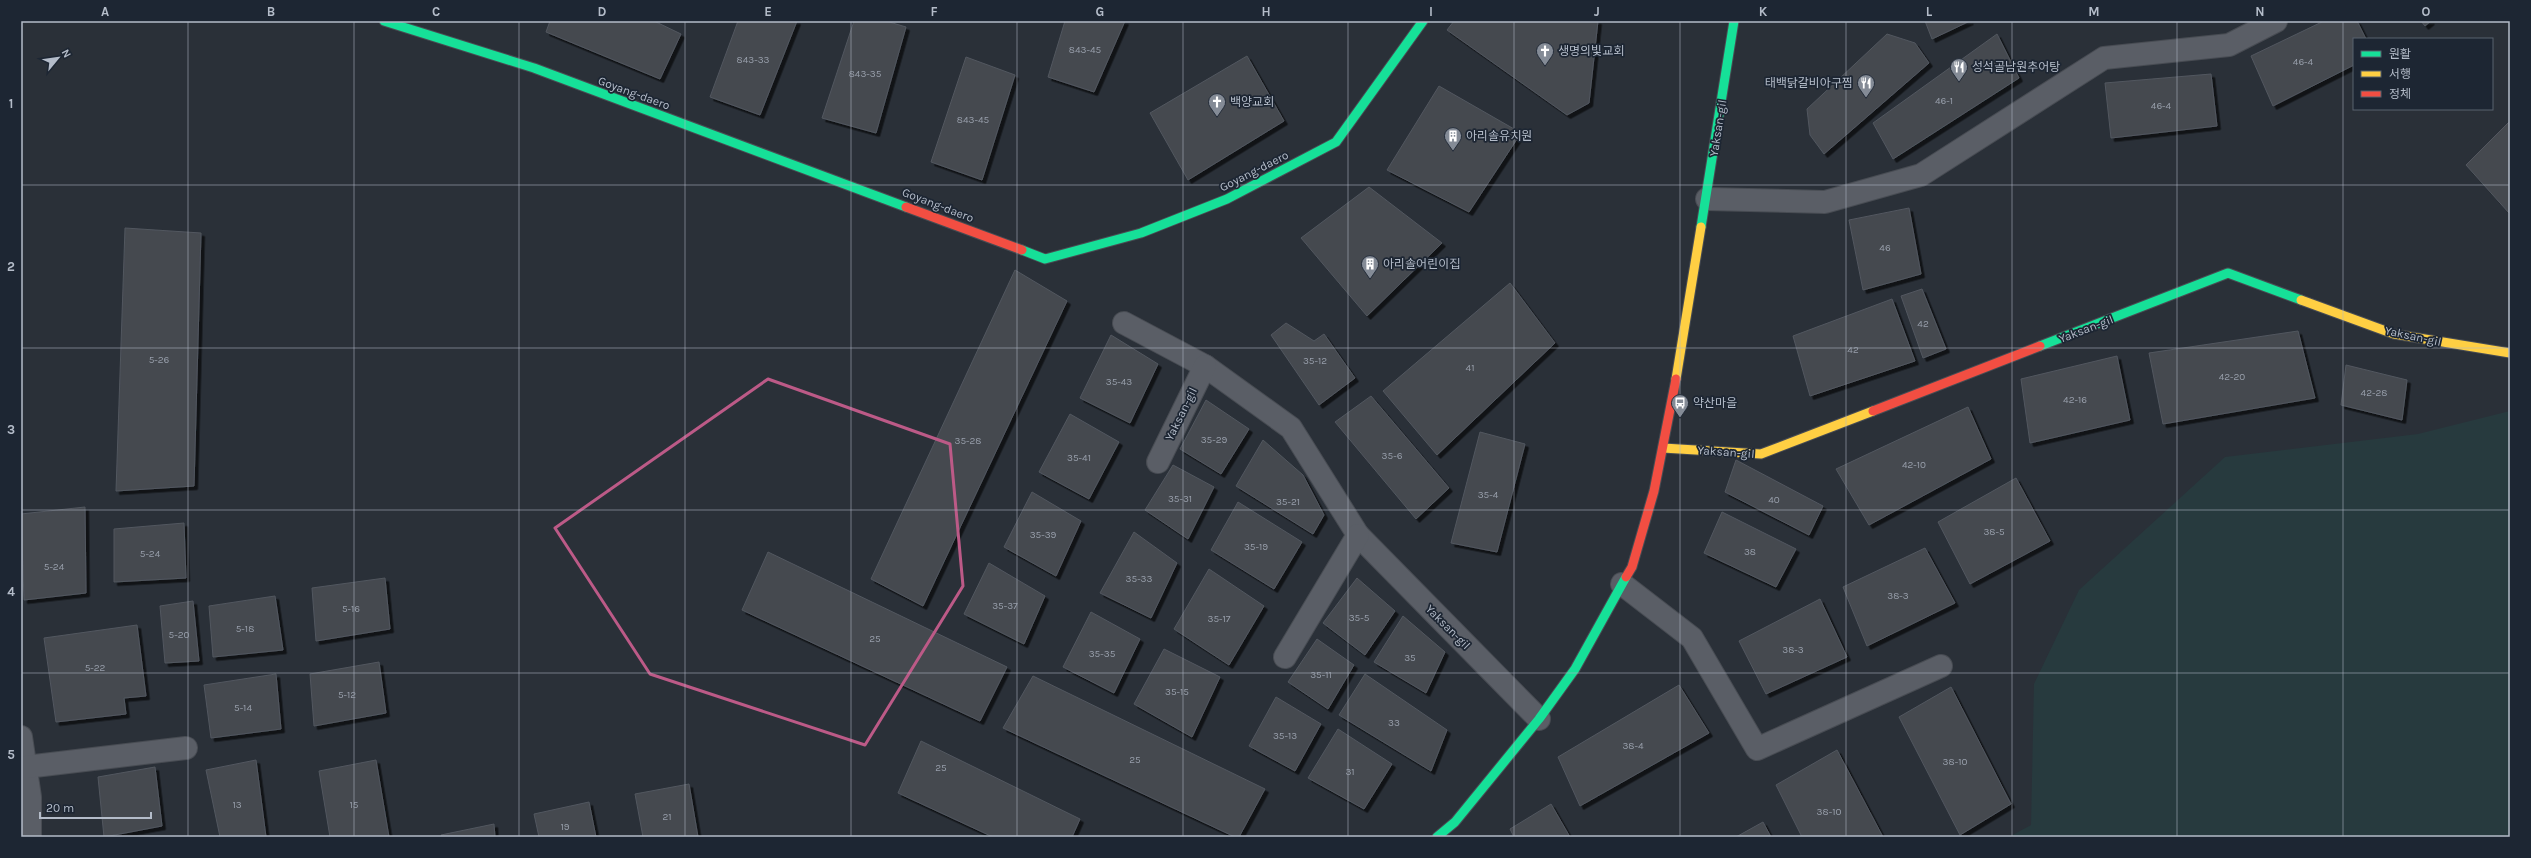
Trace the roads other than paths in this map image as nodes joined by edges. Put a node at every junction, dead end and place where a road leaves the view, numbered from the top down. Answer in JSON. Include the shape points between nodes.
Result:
{"nodes":[{"id":1,"x":384,"y":21,"type":"edge"},
{"id":2,"x":1423,"y":21,"type":"edge"},
{"id":3,"x":1734,"y":21,"type":"edge"},
{"id":4,"x":2276,"y":21,"type":"edge"},
{"id":5,"x":1707,"y":199,"type":"junction"},
{"id":6,"x":1124,"y":323,"type":"dead end"},
{"id":7,"x":2510,"y":353,"type":"edge"},
{"id":8,"x":1205,"y":366,"type":"junction"},
{"id":9,"x":1663,"y":448,"type":"junction"},
{"id":10,"x":1158,"y":462,"type":"dead end"},
{"id":11,"x":1358,"y":535,"type":"junction"},
{"id":12,"x":1622,"y":584,"type":"junction"},
{"id":13,"x":1286,"y":657,"type":"dead end"},
{"id":14,"x":1941,"y":666,"type":"dead end"},
{"id":15,"x":1539,"y":719,"type":"junction"},
{"id":16,"x":21,"y":737,"type":"edge"},
{"id":17,"x":186,"y":748,"type":"dead end"},
{"id":18,"x":26,"y":767,"type":"junction"},
{"id":19,"x":30,"y":837,"type":"edge"},
{"id":20,"x":1437,"y":837,"type":"edge"}],
"edges":[{"from":1,"to":2,"type":"street","name":"Goyang-daero","via":[[534,68],[1044,259],[1141,233],[1227,199],[1336,142]]},
{"from":3,"to":5,"type":"street","name":"Yaksan-gil"},
{"from":4,"to":5,"type":"street","via":[[2229,45],[2104,58],[1921,175],[1825,202]]},
{"from":5,"to":9,"type":"street","name":"Yaksan-gil"},
{"from":6,"to":8,"type":"street","name":"Yaksan-gil"},
{"from":7,"to":9,"type":"street","name":"Yaksan-gil","via":[[2394,334],[2228,273],[1761,454]]},
{"from":8,"to":10,"type":"street","name":"Yaksan-gil"},
{"from":8,"to":11,"type":"street","name":"Yaksan-gil","via":[[1291,428]]},
{"from":9,"to":12,"type":"street","name":"Yaksan-gil","via":[[1654,491],[1634,560]]},
{"from":11,"to":13,"type":"street"},
{"from":11,"to":15,"type":"street","name":"Yaksan-gil"},
{"from":12,"to":14,"type":"street","via":[[1692,638],[1757,749]]},
{"from":12,"to":15,"type":"street","name":"Yaksan-gil","via":[[1575,669]]},
{"from":15,"to":20,"type":"street","name":"Yaksan-gil","via":[[1455,822]]},
{"from":16,"to":18,"type":"street"},
{"from":17,"to":18,"type":"street"},
{"from":18,"to":19,"type":"street","via":[[30,797]]}]}
